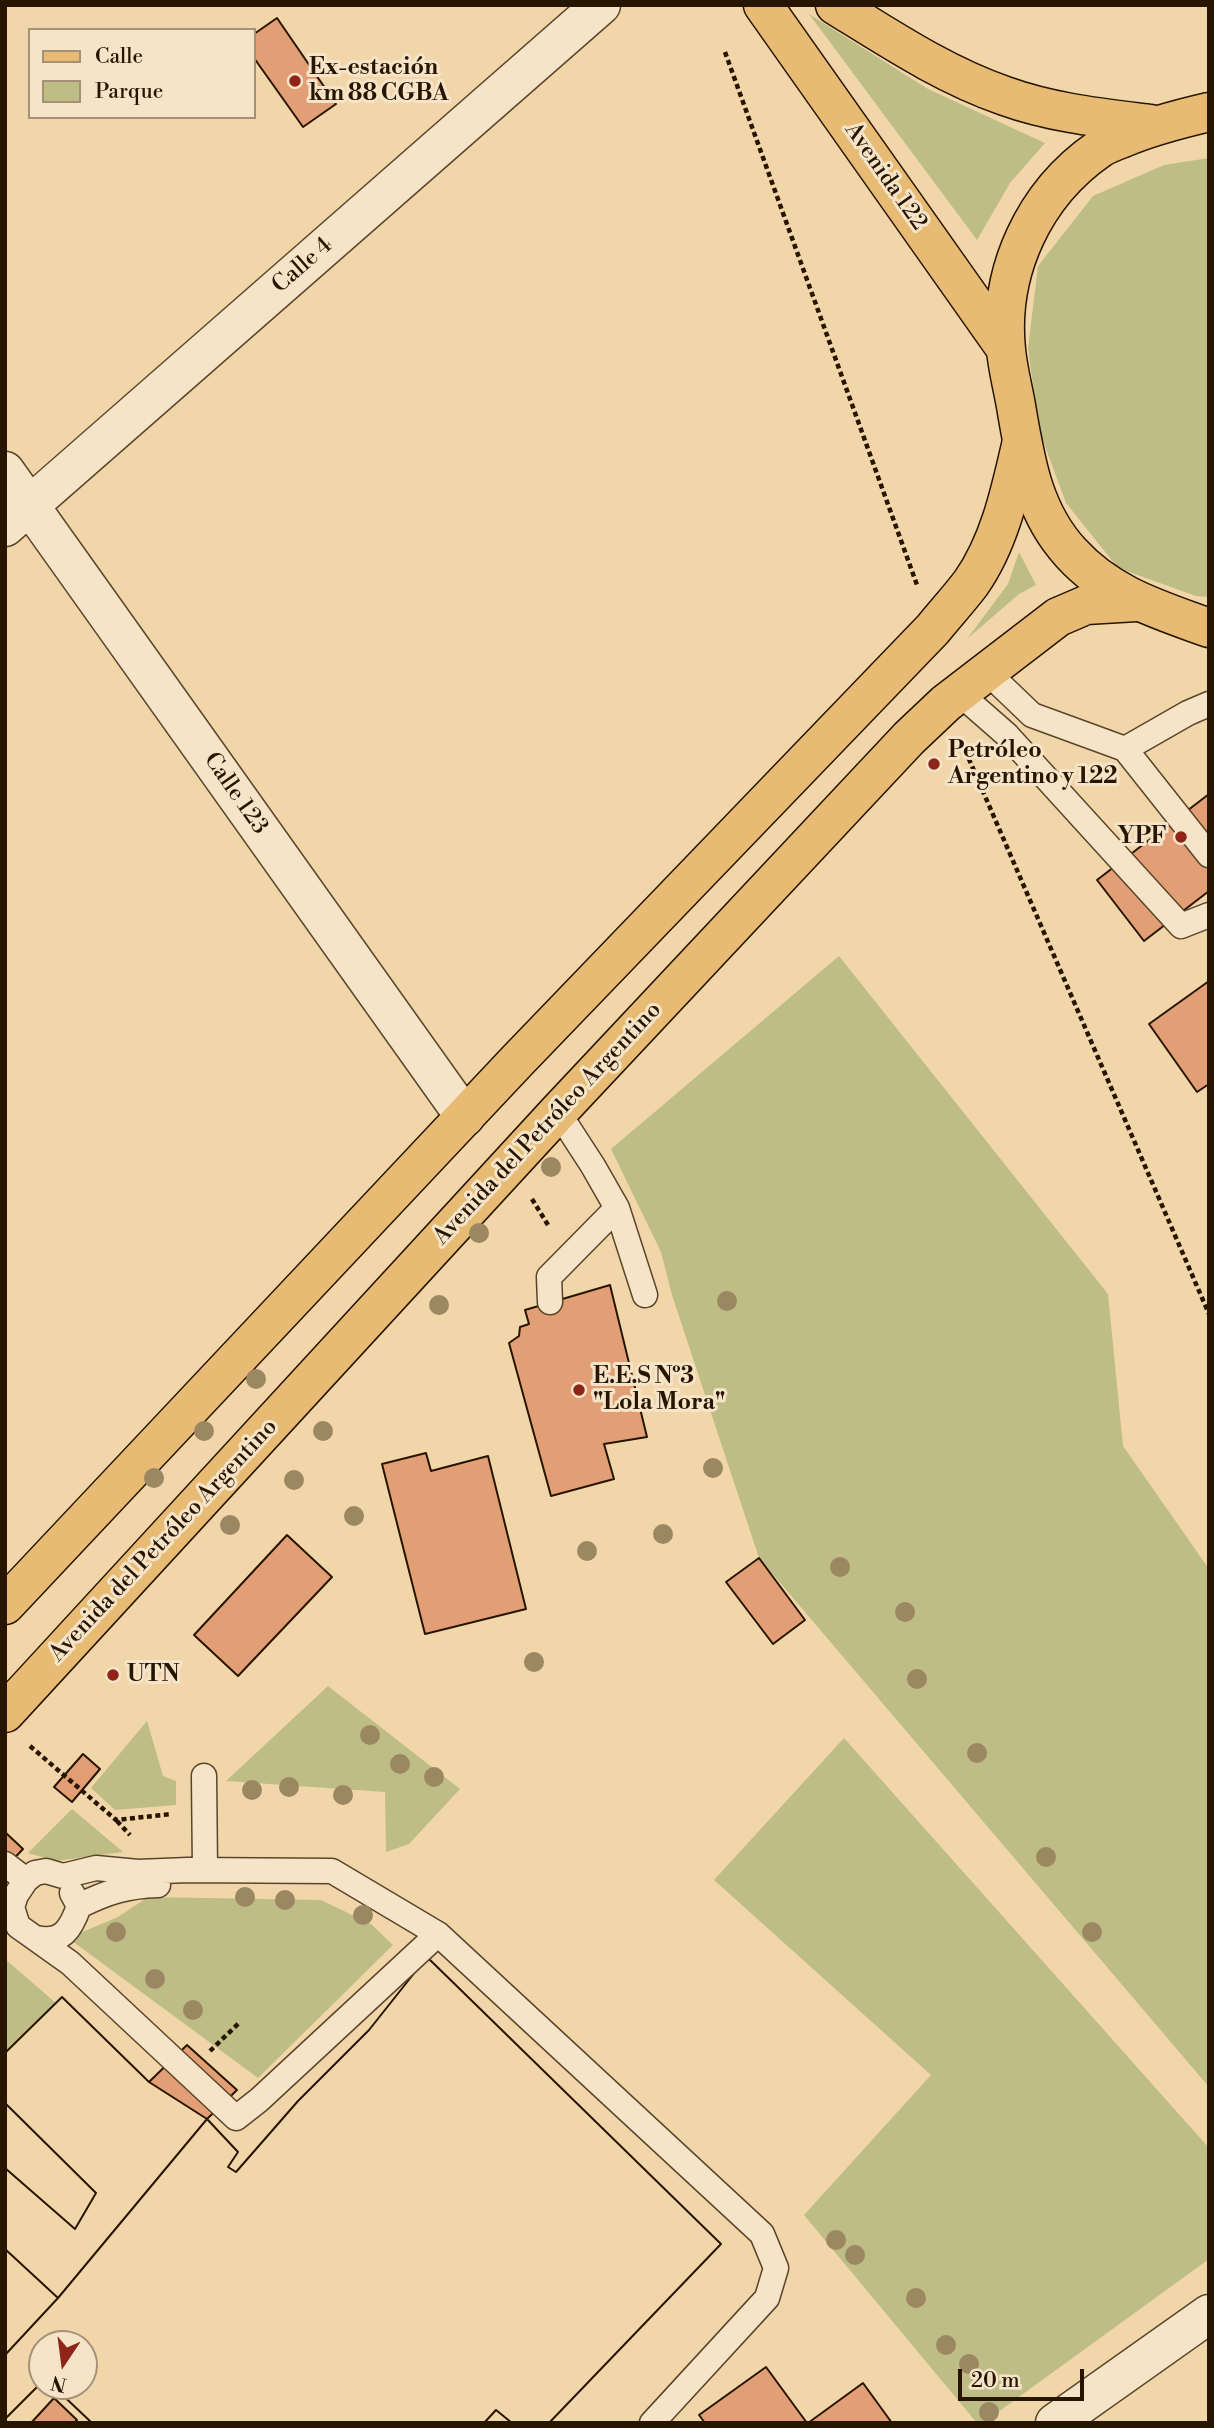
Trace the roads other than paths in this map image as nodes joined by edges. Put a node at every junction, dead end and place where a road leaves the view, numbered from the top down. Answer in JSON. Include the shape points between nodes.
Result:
{"nodes":[{"id":1,"x":601,"y":5,"type":"edge"},
{"id":2,"x":763,"y":5,"type":"edge"},
{"id":3,"x":835,"y":5,"type":"edge"},
{"id":4,"x":1209,"y":112,"type":"edge"},
{"id":5,"x":1154,"y":124,"type":"junction"},
{"id":6,"x":1006,"y":349,"type":"junction"},
{"id":7,"x":1022,"y":441,"type":"junction"},
{"id":8,"x":5,"y":471,"type":"edge"},
{"id":9,"x":18,"y":516,"type":"edge"},
{"id":10,"x":1136,"y":602,"type":"junction"},
{"id":11,"x":1209,"y":628,"type":"edge"},
{"id":12,"x":964,"y":689,"type":"junction"},
{"id":13,"x":1209,"y":704,"type":"edge"},
{"id":14,"x":1125,"y":750,"type":"junction"},
{"id":15,"x":1209,"y":855,"type":"edge"},
{"id":16,"x":1209,"y":915,"type":"edge"},
{"id":17,"x":558,"y":1112,"type":"junction"},
{"id":18,"x":465,"y":1117,"type":"junction"},
{"id":19,"x":617,"y":1208,"type":"junction"},
{"id":20,"x":645,"y":1295,"type":"dead end"},
{"id":21,"x":550,"y":1303,"type":"dead end"},
{"id":22,"x":5,"y":1605,"type":"edge"},
{"id":23,"x":5,"y":1713,"type":"edge"},
{"id":24,"x":204,"y":1776,"type":"dead end"},
{"id":25,"x":5,"y":1864,"type":"edge"},
{"id":26,"x":205,"y":1870,"type":"junction"},
{"id":27,"x":63,"y":1876,"type":"junction"},
{"id":28,"x":16,"y":1888,"type":"edge"},
{"id":29,"x":79,"y":1906,"type":"junction"},
{"id":30,"x":435,"y":1936,"type":"junction"},
{"id":31,"x":36,"y":1938,"type":"junction"},
{"id":32,"x":1209,"y":2314,"type":"edge"},
{"id":33,"x":652,"y":2423,"type":"edge"},
{"id":34,"x":1055,"y":2423,"type":"edge"}],
"edges":[{"from":1,"to":9,"type":"street","name":"Calle 4"},
{"from":2,"to":6,"type":"main road","name":"Avenida 122"},
{"from":3,"to":5,"type":"main road","via":[[953,75],[1006,96],[1069,114]]},
{"from":4,"to":5,"type":"main road"},
{"from":5,"to":6,"type":"main road","via":[[1100,148],[1056,186],[1024,235],[1017,257],[1007,291]]},
{"from":6,"to":7,"type":"main road"},
{"from":7,"to":10,"type":"main road","via":[[1030,481],[1046,519],[1070,553],[1101,581]]},
{"from":7,"to":18,"type":"main road","via":[[994,539],[972,581],[933,629]]},
{"from":8,"to":9,"type":"street","name":"Calle 123"},
{"from":9,"to":18,"type":"street","name":"Calle 123"},
{"from":10,"to":11,"type":"main road"},
{"from":10,"to":12,"type":"main road","name":"Avenida del Petróleo Argentino","via":[[1086,605],[1058,617]]},
{"from":12,"to":14,"type":"lane"},
{"from":12,"to":16,"type":"lane","via":[[1181,926]]},
{"from":12,"to":17,"type":"main road","name":"Avenida del Petróleo Argentino","via":[[908,738]]},
{"from":13,"to":14,"type":"lane"},
{"from":14,"to":15,"type":"lane"},
{"from":17,"to":19,"type":"lane"},
{"from":17,"to":23,"type":"main road","name":"Avenida del Petróleo Argentino"},
{"from":18,"to":22,"type":"main road"},
{"from":19,"to":20,"type":"lane"},
{"from":19,"to":21,"type":"lane","via":[[549,1277]]},
{"from":24,"to":26,"type":"lane"},
{"from":25,"to":28,"type":"lane"},
{"from":26,"to":27,"type":"lane","via":[[96,1868]]},
{"from":26,"to":30,"type":"lane","via":[[332,1871]]},
{"from":27,"to":28,"type":"lane","via":[[34,1873]]},
{"from":27,"to":29,"type":"lane"},
{"from":28,"to":31,"type":"lane","via":[[12,1907],[18,1926]]},
{"from":29,"to":30,"type":"lane","via":[[132,1886],[327,1884]]},
{"from":29,"to":31,"type":"lane","via":[[59,1938]]},
{"from":30,"to":31,"type":"lane","via":[[236,2118],[70,1963]]},
{"from":30,"to":33,"type":"lane","via":[[762,2234],[776,2268],[766,2298]]},
{"from":32,"to":34,"type":"street"}]}
